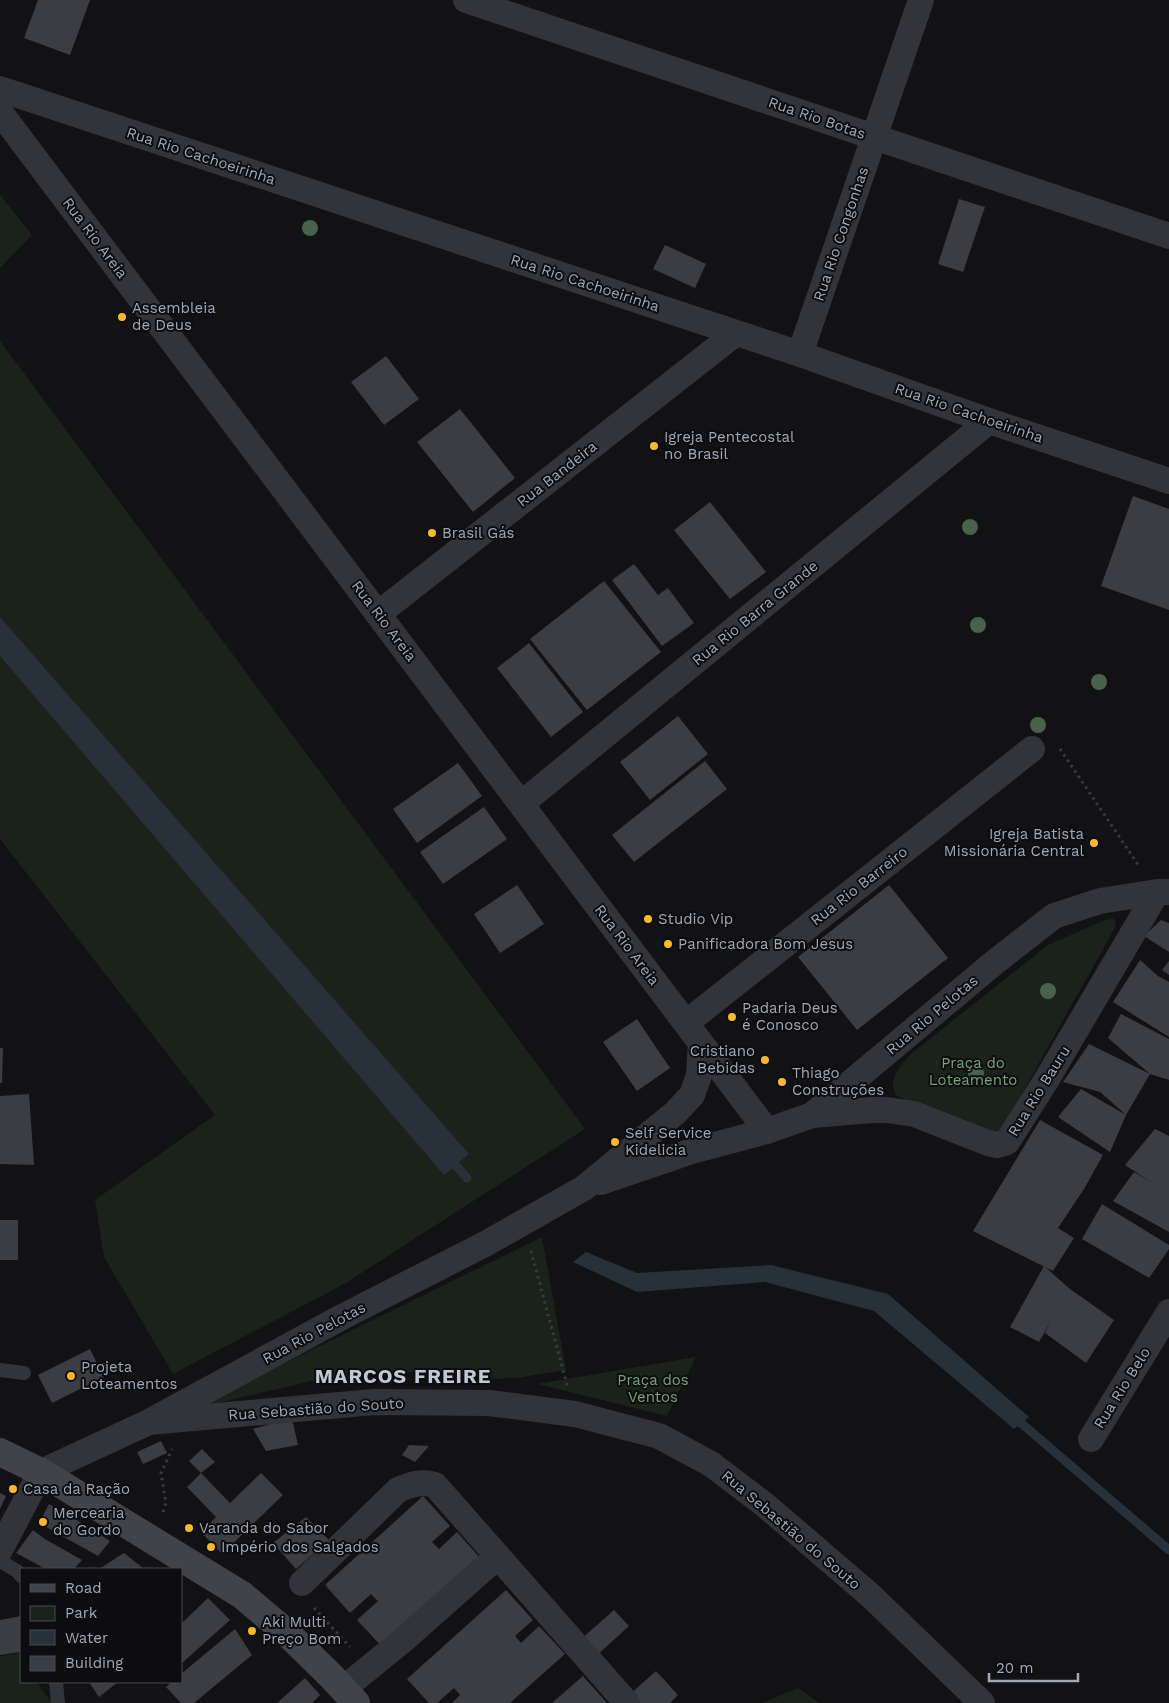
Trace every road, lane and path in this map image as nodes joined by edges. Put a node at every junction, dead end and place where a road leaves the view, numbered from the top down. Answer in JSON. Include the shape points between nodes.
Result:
{"nodes":[{"id":1,"x":466,"y":0,"type":"edge"},
{"id":2,"x":922,"y":0,"type":"edge"},
{"id":3,"x":0,"y":89,"type":"edge"},
{"id":4,"x":0,"y":112,"type":"edge"},
{"id":5,"x":875,"y":137,"type":"junction"},
{"id":6,"x":1169,"y":236,"type":"edge"},
{"id":7,"x":736,"y":333,"type":"junction"},
{"id":8,"x":800,"y":354,"type":"junction"},
{"id":9,"x":990,"y":421,"type":"junction"},
{"id":10,"x":1169,"y":481,"type":"edge"},
{"id":11,"x":378,"y":614,"type":"junction"},
{"id":12,"x":1032,"y":749,"type":"joint"},
{"id":13,"x":521,"y":804,"type":"junction"},
{"id":14,"x":1163,"y":892,"type":"edge"},
{"id":15,"x":686,"y":1023,"type":"junction"},
{"id":16,"x":701,"y":1043,"type":"junction"},
{"id":17,"x":812,"y":1115,"type":"junction"},
{"id":18,"x":767,"y":1131,"type":"junction"},
{"id":19,"x":584,"y":1188,"type":"junction"},
{"id":20,"x":523,"y":1222,"type":"junction"},
{"id":21,"x":1169,"y":1312,"type":"edge"},
{"id":22,"x":0,"y":1370,"type":"edge"},
{"id":23,"x":24,"y":1373,"type":"dead end"},
{"id":24,"x":575,"y":1414,"type":"junction"},
{"id":25,"x":149,"y":1422,"type":"junction"},
{"id":26,"x":1091,"y":1439,"type":"dead end"},
{"id":27,"x":174,"y":1446,"type":"dead end"},
{"id":28,"x":0,"y":1452,"type":"edge"},
{"id":29,"x":40,"y":1472,"type":"junction"},
{"id":30,"x":159,"y":1517,"type":"dead end"},
{"id":31,"x":0,"y":1550,"type":"edge"},
{"id":32,"x":498,"y":1556,"type":"junction"},
{"id":33,"x":0,"y":1561,"type":"edge"},
{"id":34,"x":20,"y":1575,"type":"edge"},
{"id":35,"x":302,"y":1583,"type":"joint"},
{"id":36,"x":370,"y":1668,"type":"junction"},
{"id":37,"x":56,"y":1683,"type":"edge"},
{"id":38,"x":349,"y":1696,"type":"edge"},
{"id":39,"x":58,"y":1703,"type":"edge"},
{"id":40,"x":626,"y":1703,"type":"edge"},
{"id":41,"x":982,"y":1703,"type":"edge"}],
"edges":[{"from":1,"to":5,"type":"street","name":"Rua Rio Botas"},
{"from":2,"to":5,"type":"street","name":"Rua Rio Congonhas"},
{"from":3,"to":7,"type":"street","name":"Rua Rio Cachoeirinha"},
{"from":4,"to":11,"type":"street","name":"Rua Rio Areia"},
{"from":5,"to":6,"type":"street","name":"Rua Rio Botas"},
{"from":5,"to":8,"type":"street","name":"Rua Rio Congonhas"},
{"from":7,"to":8,"type":"street","name":"Rua Rio Cachoeirinha"},
{"from":7,"to":11,"type":"street","name":"Rua Bandeira"},
{"from":8,"to":9,"type":"street","name":"Rua Rio Cachoeirinha"},
{"from":9,"to":10,"type":"street","name":"Rua Rio Cachoeirinha"},
{"from":9,"to":13,"type":"street","name":"Rua Rio Barra Grande"},
{"from":11,"to":13,"type":"street","name":"Rua Rio Areia"},
{"from":12,"to":14,"type":"path","via":[[1044,737],[1053,738]]},
{"from":12,"to":15,"type":"street","name":"Rua Rio Barreiro"},
{"from":13,"to":15,"type":"street","name":"Rua Rio Areia"},
{"from":14,"to":17,"type":"street","name":"Rua Rio Pelotas","via":[[1100,901],[1054,916]]},
{"from":14,"to":17,"type":"street","name":"Rua Rio Bauru","via":[[1006,1142],[988,1143],[914,1114],[887,1110]]},
{"from":15,"to":16,"type":"street","name":"Rua Rio Areia"},
{"from":16,"to":18,"type":"street","name":"Rua Rio Areia"},
{"from":16,"to":19,"type":"street","name":"Rua Rio Pelotas","via":[[699,1075],[692,1095]]},
{"from":17,"to":18,"type":"street","name":"Rua Rio Pelotas"},
{"from":18,"to":19,"type":"street","name":"Rua Rio Pelotas","via":[[692,1151]]},
{"from":19,"to":20,"type":"street","name":"Rua Rio Pelotas"},
{"from":20,"to":24,"type":"path"},
{"from":20,"to":25,"type":"street","name":"Rua Rio Pelotas"},
{"from":21,"to":26,"type":"street","name":"Rua Rio Belo"},
{"from":22,"to":23,"type":"lane"},
{"from":24,"to":25,"type":"street","name":"Rua Sebastião do Souto","via":[[489,1403],[374,1402]]},
{"from":24,"to":41,"type":"street","name":"Rua Sebastião do Souto","via":[[659,1436],[710,1464],[765,1505],[871,1596]]},
{"from":25,"to":29,"type":"street","name":"Rua Rio Pelotas"},
{"from":27,"to":30,"type":"path","via":[[161,1473],[166,1503]]},
{"from":28,"to":29,"type":"main road"},
{"from":29,"to":31,"type":"street"},
{"from":29,"to":38,"type":"main road","via":[[242,1595],[287,1633]]},
{"from":32,"to":35,"type":"street","via":[[435,1485],[424,1482],[398,1490]]},
{"from":32,"to":36,"type":"street"},
{"from":32,"to":40,"type":"street"},
{"from":33,"to":34,"type":"lane"},
{"from":35,"to":36,"type":"path","via":[[296,1589]]},
{"from":36,"to":38,"type":"street"},
{"from":37,"to":39,"type":"lane"}]}
